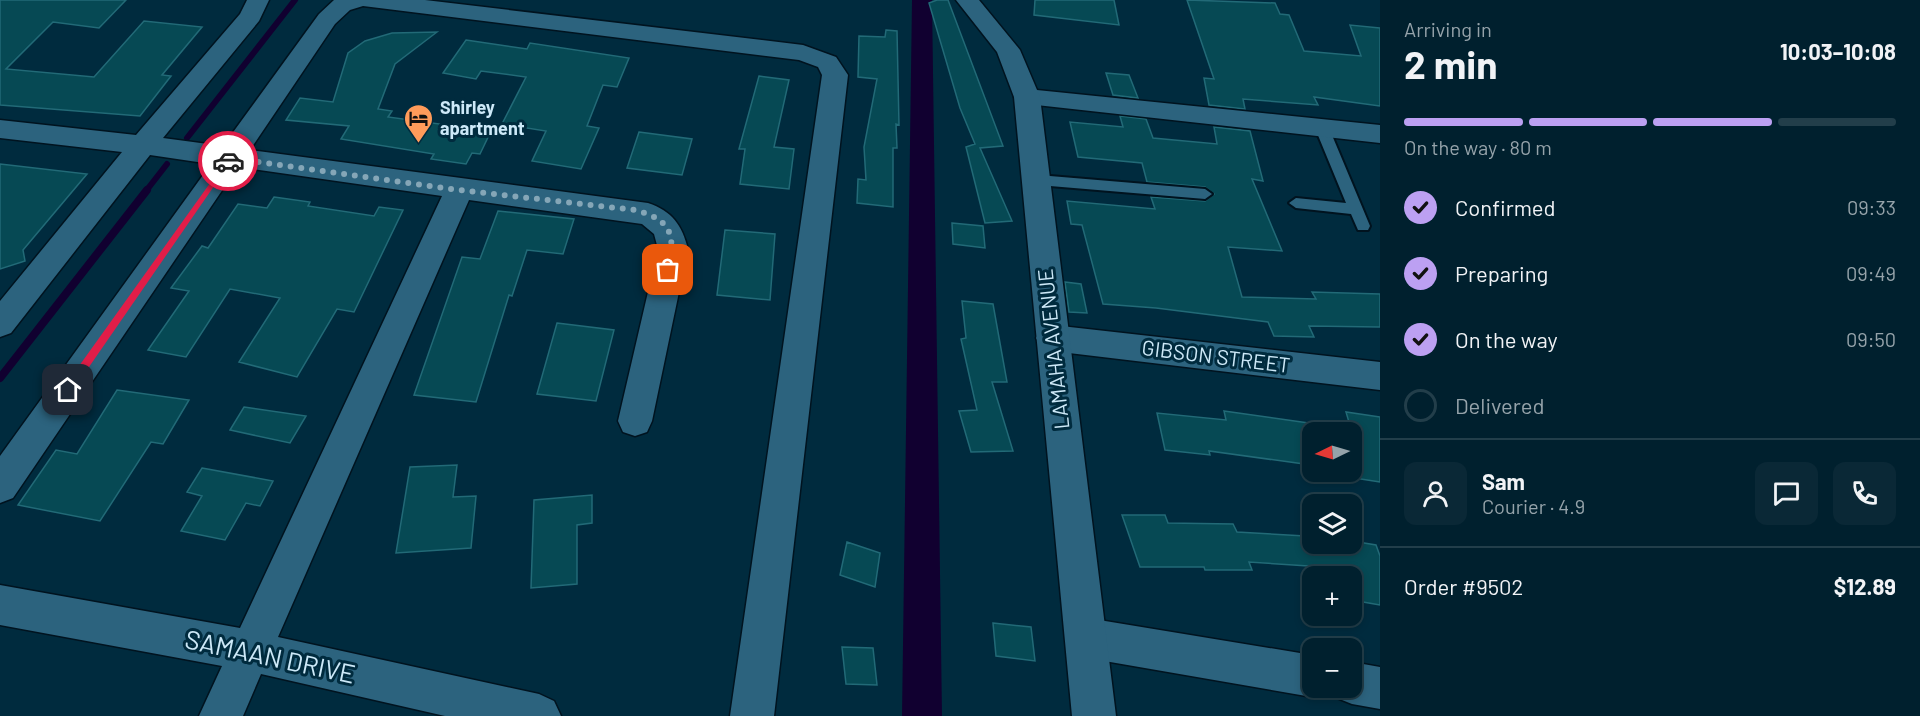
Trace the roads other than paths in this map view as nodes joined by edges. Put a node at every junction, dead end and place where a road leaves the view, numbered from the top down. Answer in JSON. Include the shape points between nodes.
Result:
{"nodes":[{"id":1,"x":258,"y":0,"type":"edge"},
{"id":2,"x":358,"y":0,"type":"edge"},
{"id":3,"x":368,"y":0,"type":"edge"},
{"id":4,"x":967,"y":0,"type":"edge"},
{"id":5,"x":1027,"y":97,"type":"junction"},
{"id":6,"x":1322,"y":128,"type":"junction"},
{"id":7,"x":0,"y":129,"type":"edge"},
{"id":8,"x":1380,"y":134,"type":"edge"},
{"id":9,"x":142,"y":145,"type":"junction"},
{"id":10,"x":230,"y":158,"type":"junction"},
{"id":11,"x":1038,"y":180,"type":"junction"},
{"id":12,"x":459,"y":190,"type":"junction"},
{"id":13,"x":1205,"y":194,"type":"dead end"},
{"id":14,"x":1296,"y":203,"type":"dead end"},
{"id":15,"x":1355,"y":209,"type":"junction"},
{"id":16,"x":1363,"y":226,"type":"dead end"},
{"id":17,"x":0,"y":324,"type":"edge"},
{"id":18,"x":1052,"y":338,"type":"junction"},
{"id":19,"x":1380,"y":376,"type":"edge"},
{"id":20,"x":634,"y":421,"type":"dead end"},
{"id":21,"x":0,"y":486,"type":"edge"},
{"id":22,"x":0,"y":605,"type":"edge"},
{"id":23,"x":1087,"y":638,"type":"junction"},
{"id":24,"x":250,"y":651,"type":"junction"},
{"id":25,"x":1302,"y":674,"type":"edge"},
{"id":26,"x":1362,"y":685,"type":"edge"},
{"id":27,"x":1380,"y":688,"type":"edge"},
{"id":28,"x":221,"y":716,"type":"edge"},
{"id":29,"x":539,"y":716,"type":"edge"},
{"id":30,"x":752,"y":716,"type":"edge"},
{"id":31,"x":1094,"y":716,"type":"edge"}],
"edges":[{"from":1,"to":9,"type":"street","via":[[251,16]]},
{"from":2,"to":10,"type":"street","via":[[342,4],[327,19]]},
{"from":3,"to":30,"type":"street","via":[[803,53],[827,62],[835,75]]},
{"from":4,"to":5,"type":"street","name":"LAMAHA AVENUE","via":[[1008,50]]},
{"from":5,"to":6,"type":"street"},
{"from":5,"to":11,"type":"street","name":"LAMAHA AVENUE"},
{"from":6,"to":8,"type":"street"},
{"from":6,"to":15,"type":"lane"},
{"from":7,"to":9,"type":"street"},
{"from":9,"to":10,"type":"street"},
{"from":9,"to":17,"type":"street"},
{"from":10,"to":12,"type":"street"},
{"from":10,"to":21,"type":"street"},
{"from":11,"to":13,"type":"lane"},
{"from":11,"to":18,"type":"street","name":"LAMAHA AVENUE"},
{"from":12,"to":20,"type":"street","via":[[635,210],[661,220],[673,249]]},
{"from":12,"to":24,"type":"street"},
{"from":14,"to":15,"type":"lane"},
{"from":15,"to":16,"type":"lane"},
{"from":18,"to":19,"type":"street","name":"GIBSON STREET"},
{"from":18,"to":23,"type":"street","name":"LAMAHA AVENUE"},
{"from":22,"to":24,"type":"street","name":"SAMAAN DRIVE"},
{"from":23,"to":25,"type":"street"},
{"from":23,"to":31,"type":"street","name":"LAMAHA AVENUE"},
{"from":24,"to":28,"type":"street"},
{"from":24,"to":29,"type":"street","name":"SAMAAN DRIVE"},
{"from":26,"to":27,"type":"street"}]}
